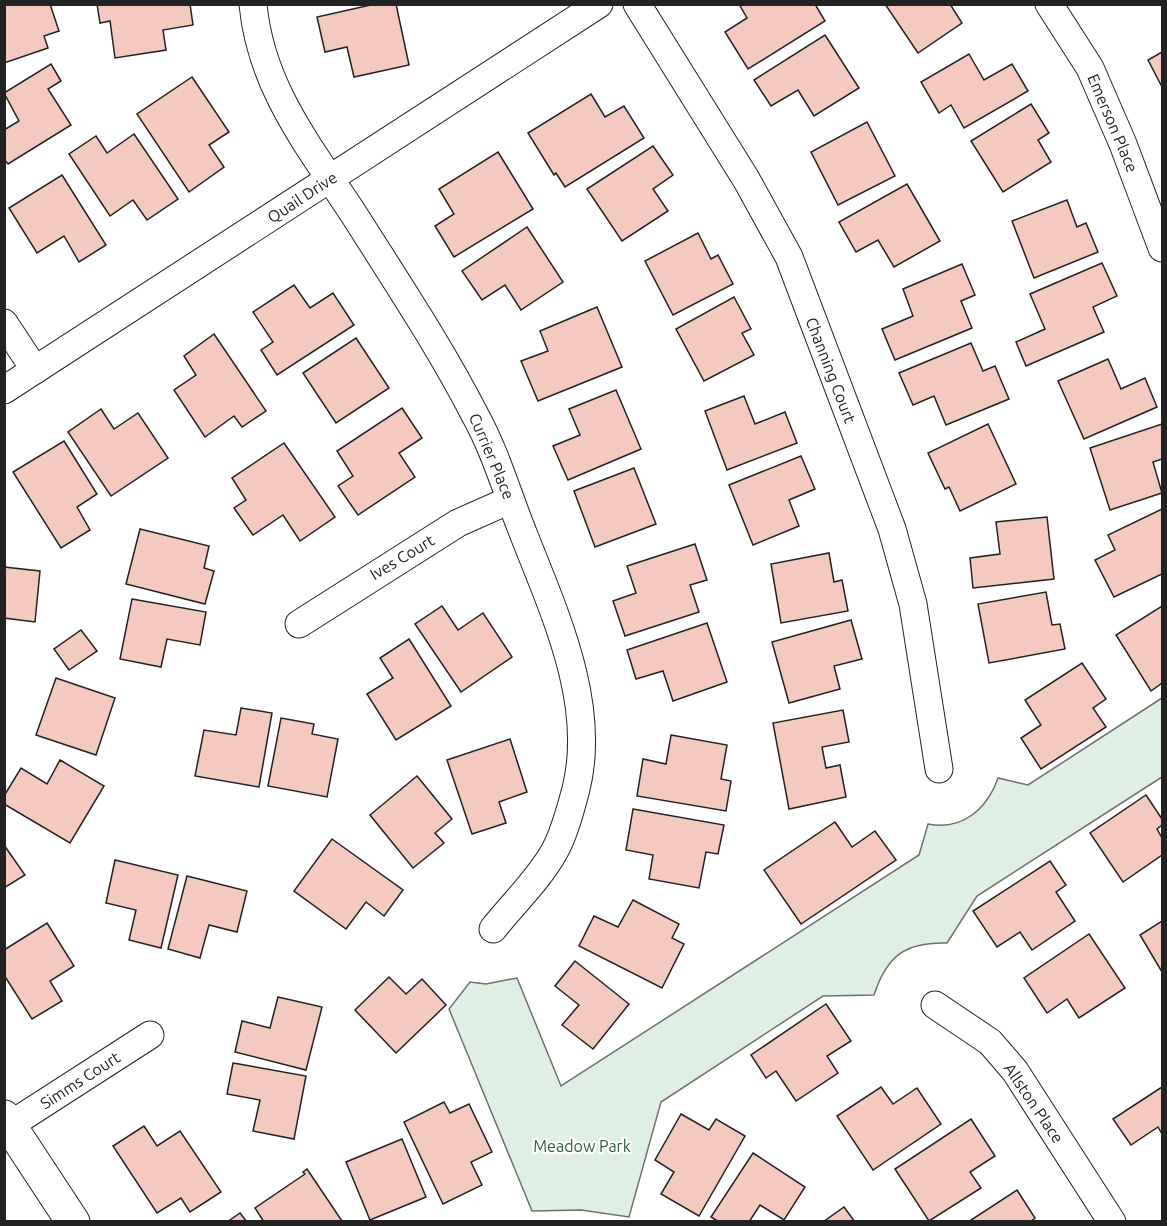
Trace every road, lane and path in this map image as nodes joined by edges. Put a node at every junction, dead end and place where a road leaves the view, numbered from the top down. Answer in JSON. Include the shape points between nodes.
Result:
{"nodes":[{"id":1,"x":253,"y":4,"type":"edge"},
{"id":2,"x":599,"y":4,"type":"edge"},
{"id":3,"x":637,"y":4,"type":"edge"},
{"id":4,"x":1049,"y":4,"type":"edge"},
{"id":5,"x":332,"y":178,"type":"junction"},
{"id":6,"x":1162,"y":248,"type":"edge"},
{"id":7,"x":4,"y":323,"type":"edge"},
{"id":8,"x":35,"y":370,"type":"junction"},
{"id":9,"x":4,"y":390,"type":"edge"},
{"id":10,"x":510,"y":500,"type":"junction"},
{"id":11,"x":298,"y":624,"type":"dead end"},
{"id":12,"x":939,"y":769,"type":"dead end"},
{"id":13,"x":493,"y":929,"type":"dead end"},
{"id":14,"x":935,"y":1005,"type":"dead end"},
{"id":15,"x":150,"y":1035,"type":"dead end"},
{"id":16,"x":6,"y":1124,"type":"edge"},
{"id":17,"x":73,"y":1221,"type":"edge"},
{"id":18,"x":1112,"y":1221,"type":"edge"}],
"edges":[{"from":1,"to":5,"type":"street","name":"Currier Place","via":[[255,29],[267,72],[290,119]]},
{"from":2,"to":5,"type":"street","name":"Quail Drive"},
{"from":3,"to":12,"type":"street","name":"Channing Court","via":[[746,179],[789,257],[892,529],[913,604]]},
{"from":4,"to":6,"type":"street","name":"Emerson Place","via":[[1090,68]]},
{"from":5,"to":8,"type":"street","name":"Quail Drive"},
{"from":5,"to":10,"type":"street","name":"Currier Place","via":[[445,358],[477,418]]},
{"from":7,"to":8,"type":"street"},
{"from":8,"to":9,"type":"street","name":"Quail Drive"},
{"from":10,"to":11,"type":"street","name":"Ives Court","via":[[458,523]]},
{"from":10,"to":13,"type":"street","name":"Currier Place","via":[[572,672],[583,731],[576,788],[555,852]]},
{"from":14,"to":18,"type":"street","name":"Allston Place","via":[[990,1042],[1015,1071]]},
{"from":15,"to":16,"type":"street","name":"Simms Court"},
{"from":16,"to":17,"type":"street"}]}
